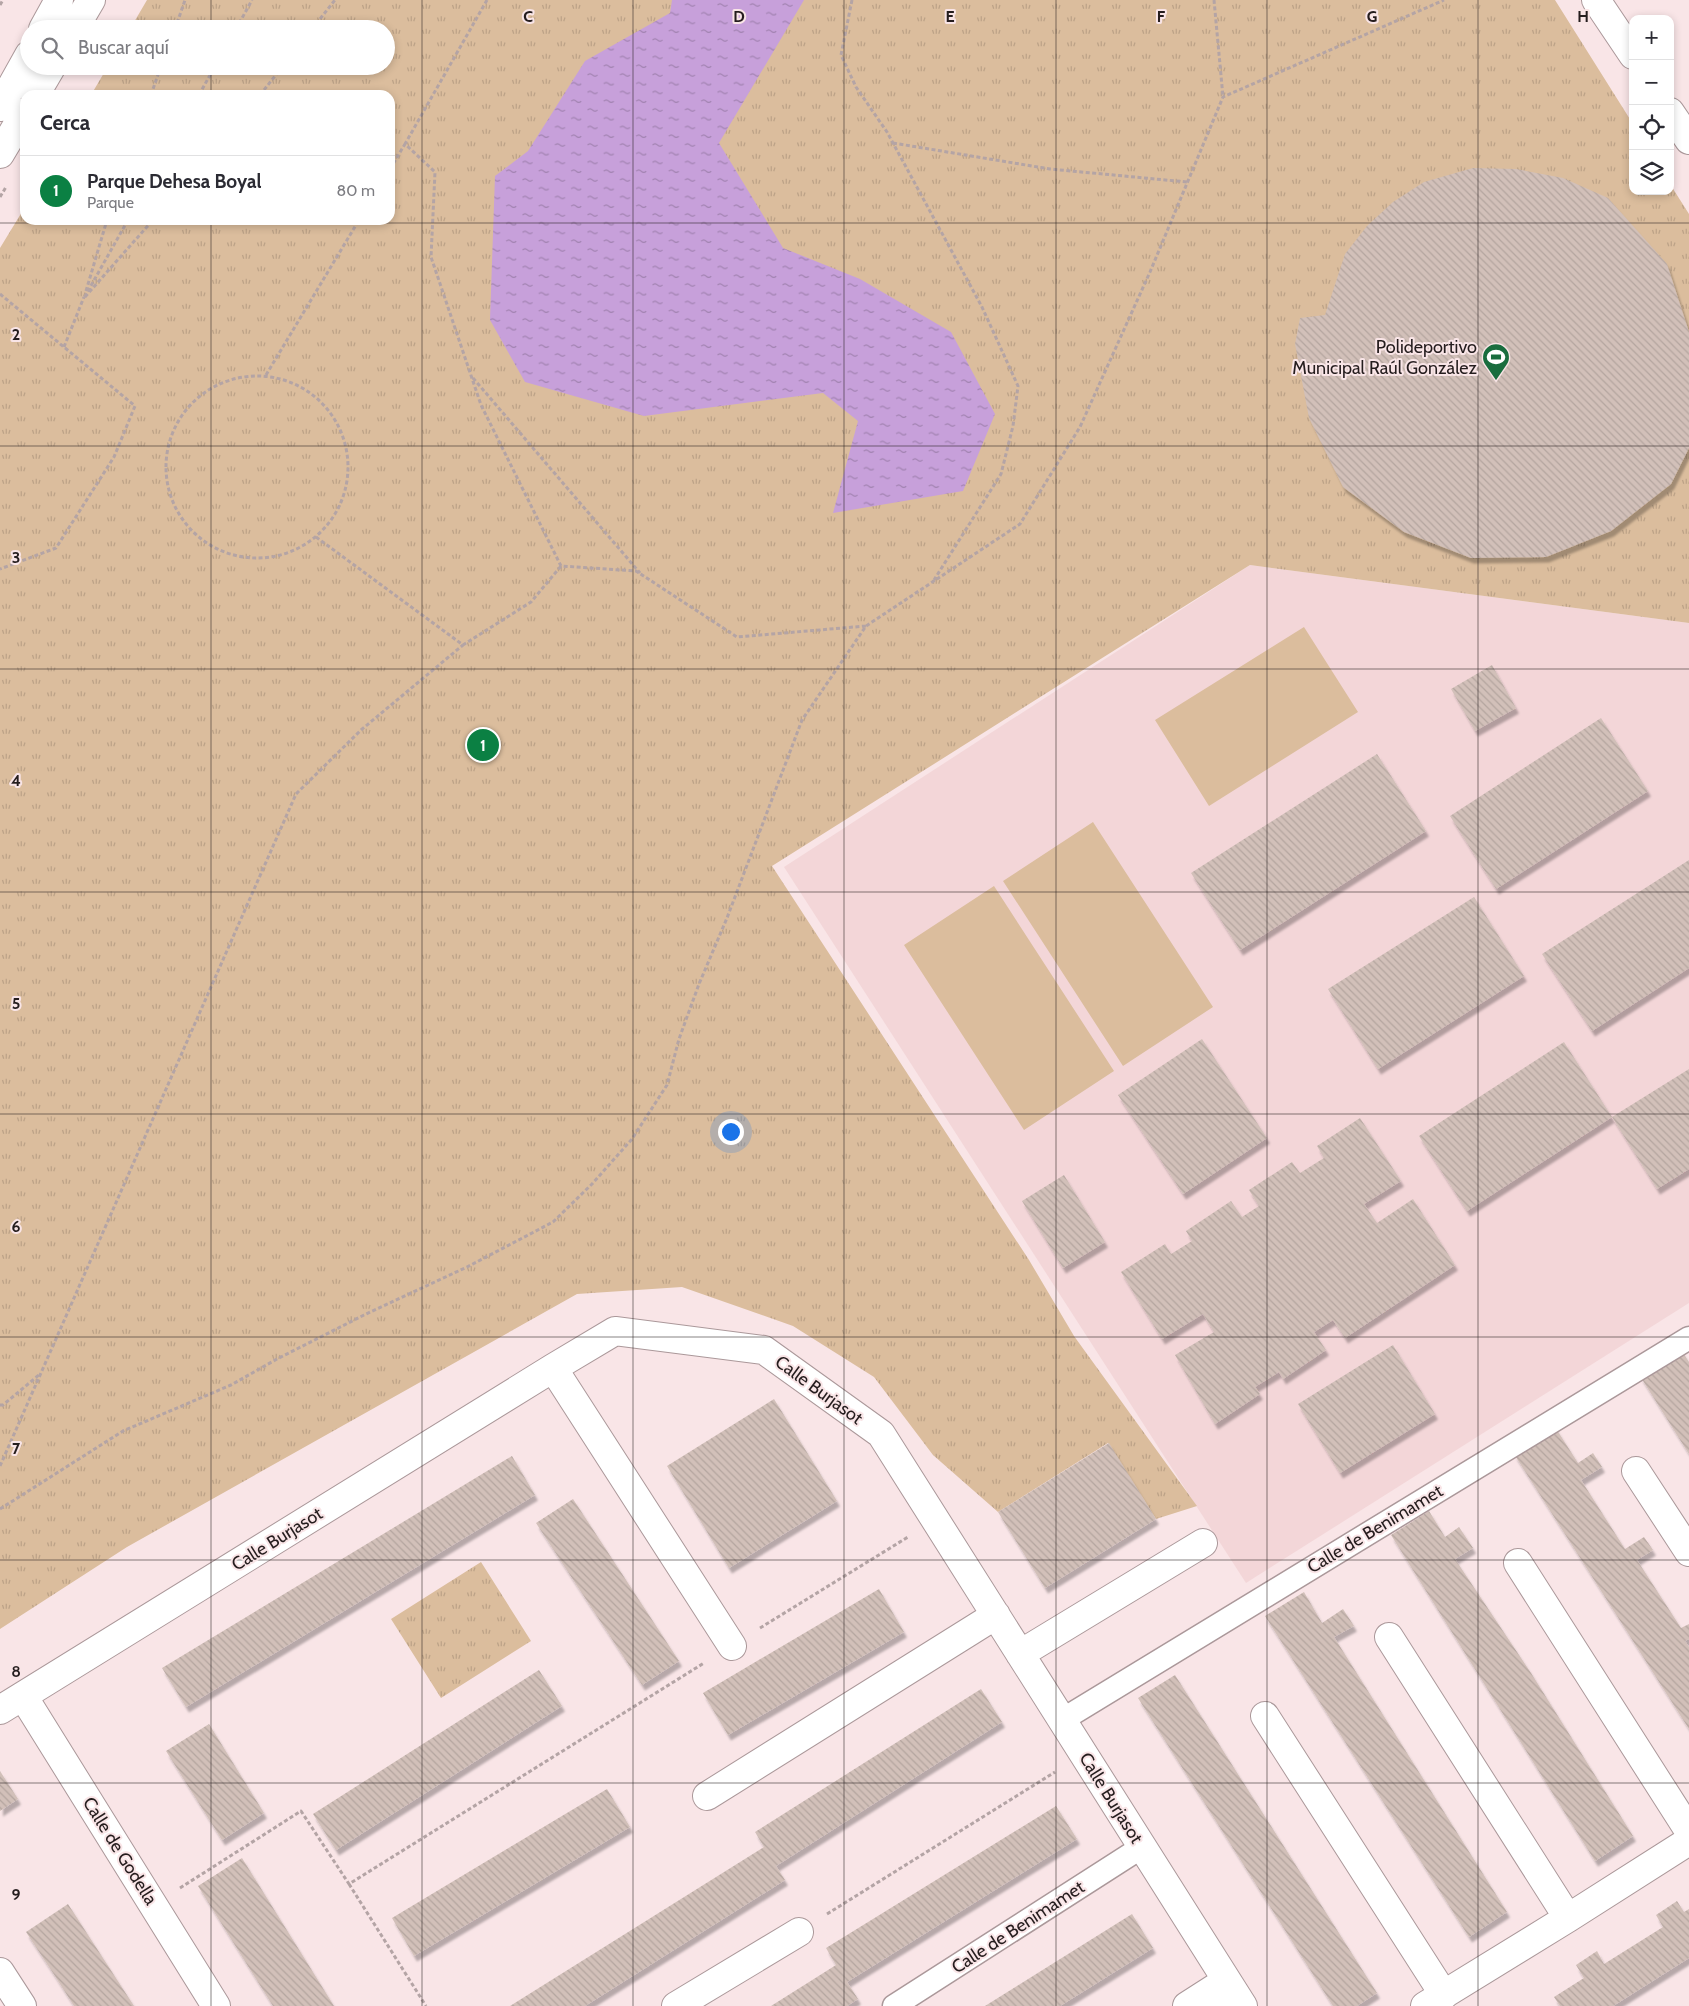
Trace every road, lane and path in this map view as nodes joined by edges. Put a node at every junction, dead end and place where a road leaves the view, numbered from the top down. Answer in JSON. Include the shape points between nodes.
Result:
{"nodes":[{"id":1,"x":3,"y":0,"type":"edge"},
{"id":2,"x":59,"y":0,"type":"edge"},
{"id":3,"x":91,"y":0,"type":"edge"},
{"id":4,"x":186,"y":0,"type":"edge"},
{"id":5,"x":252,"y":0,"type":"edge"},
{"id":6,"x":335,"y":0,"type":"edge"},
{"id":7,"x":487,"y":0,"type":"edge"},
{"id":8,"x":852,"y":0,"type":"edge"},
{"id":9,"x":1214,"y":0,"type":"edge"},
{"id":10,"x":1444,"y":0,"type":"edge"},
{"id":11,"x":1596,"y":0,"type":"edge"},
{"id":12,"x":0,"y":5,"type":"edge"},
{"id":13,"x":48,"y":20,"type":"edge"},
{"id":14,"x":79,"y":20,"type":"edge"},
{"id":15,"x":178,"y":20,"type":"edge"},
{"id":16,"x":241,"y":20,"type":"edge"},
{"id":17,"x":319,"y":20,"type":"edge"},
{"id":18,"x":1629,"y":50,"type":"edge"},
{"id":19,"x":20,"y":71,"type":"edge"},
{"id":20,"x":47,"y":75,"type":"edge"},
{"id":21,"x":158,"y":75,"type":"edge"},
{"id":22,"x":210,"y":75,"type":"edge"},
{"id":23,"x":275,"y":75,"type":"edge"},
{"id":24,"x":38,"y":90,"type":"edge"},
{"id":25,"x":153,"y":90,"type":"edge"},
{"id":26,"x":202,"y":90,"type":"edge"},
{"id":27,"x":264,"y":90,"type":"edge"},
{"id":28,"x":1223,"y":98,"type":"junction"},
{"id":29,"x":0,"y":107,"type":"edge"},
{"id":30,"x":1674,"y":118,"type":"edge"},
{"id":31,"x":20,"y":120,"type":"edge"},
{"id":32,"x":1689,"y":140,"type":"edge"},
{"id":33,"x":893,"y":143,"type":"junction"},
{"id":34,"x":405,"y":144,"type":"junction"},
{"id":35,"x":0,"y":154,"type":"edge"},
{"id":36,"x":395,"y":161,"type":"edge"},
{"id":37,"x":1187,"y":182,"type":"junction"},
{"id":38,"x":106,"y":225,"type":"edge"},
{"id":39,"x":125,"y":225,"type":"edge"},
{"id":40,"x":149,"y":225,"type":"edge"},
{"id":41,"x":356,"y":225,"type":"edge"},
{"id":42,"x":0,"y":294,"type":"edge"},
{"id":43,"x":84,"y":298,"type":"junction"},
{"id":44,"x":64,"y":347,"type":"junction"},
{"id":45,"x":266,"y":375,"type":"junction"},
{"id":46,"x":471,"y":376,"type":"junction"},
{"id":47,"x":316,"y":537,"type":"junction"},
{"id":48,"x":561,"y":566,"type":"junction"},
{"id":49,"x":0,"y":569,"type":"edge"},
{"id":50,"x":644,"y":577,"type":"junction"},
{"id":51,"x":932,"y":582,"type":"junction"},
{"id":52,"x":866,"y":626,"type":"junction"},
{"id":53,"x":463,"y":645,"type":"junction"},
{"id":54,"x":1689,"y":1338,"type":"edge"},
{"id":55,"x":553,"y":1368,"type":"junction"},
{"id":56,"x":41,"y":1374,"type":"junction"},
{"id":57,"x":0,"y":1405,"type":"edge"},
{"id":58,"x":0,"y":1466,"type":"edge"},
{"id":59,"x":1636,"y":1471,"type":"dead end"},
{"id":60,"x":0,"y":1509,"type":"edge"},
{"id":61,"x":936,"y":1520,"type":"junction"},
{"id":62,"x":1203,"y":1543,"type":"dead end"},
{"id":63,"x":1689,"y":1552,"type":"edge"},
{"id":64,"x":1518,"y":1563,"type":"dead end"},
{"id":65,"x":996,"y":1615,"type":"junction"},
{"id":66,"x":1389,"y":1636,"type":"dead end"},
{"id":67,"x":732,"y":1646,"type":"junction"},
{"id":68,"x":1020,"y":1654,"type":"junction"},
{"id":69,"x":23,"y":1696,"type":"junction"},
{"id":70,"x":0,"y":1710,"type":"edge"},
{"id":71,"x":1265,"y":1716,"type":"dead end"},
{"id":72,"x":1062,"y":1720,"type":"junction"},
{"id":73,"x":1084,"y":1755,"type":"junction"},
{"id":74,"x":707,"y":1796,"type":"dead end"},
{"id":75,"x":1689,"y":1831,"type":"edge"},
{"id":76,"x":1689,"y":1841,"type":"edge"},
{"id":77,"x":1142,"y":1847,"type":"junction"},
{"id":78,"x":348,"y":1884,"type":"junction"},
{"id":79,"x":179,"y":1888,"type":"dead end"},
{"id":80,"x":1568,"y":1918,"type":"junction"},
{"id":81,"x":799,"y":1932,"type":"joint"},
{"id":82,"x":0,"y":1972,"type":"edge"},
{"id":83,"x":1223,"y":1993,"type":"edge"},
{"id":84,"x":1435,"y":2000,"type":"edge"},
{"id":85,"x":22,"y":2006,"type":"edge"},
{"id":86,"x":216,"y":2006,"type":"edge"},
{"id":87,"x":426,"y":2006,"type":"edge"},
{"id":88,"x":676,"y":2006,"type":"edge"},
{"id":89,"x":894,"y":2006,"type":"edge"},
{"id":90,"x":1187,"y":2006,"type":"edge"},
{"id":91,"x":1243,"y":2006,"type":"edge"}],
"edges":[{"from":1,"to":12,"type":"path"},
{"from":2,"to":13,"type":"street"},
{"from":3,"to":14,"type":"street"},
{"from":4,"to":15,"type":"path"},
{"from":5,"to":16,"type":"path"},
{"from":6,"to":17,"type":"path"},
{"from":7,"to":34,"type":"path"},
{"from":8,"to":33,"type":"path","via":[[841,55],[856,87]]},
{"from":9,"to":28,"type":"path"},
{"from":10,"to":28,"type":"path"},
{"from":11,"to":18,"type":"street"},
{"from":19,"to":29,"type":"street"},
{"from":20,"to":24,"type":"street"},
{"from":21,"to":25,"type":"path"},
{"from":22,"to":26,"type":"path"},
{"from":23,"to":27,"type":"path"},
{"from":28,"to":37,"type":"path"},
{"from":30,"to":32,"type":"street"},
{"from":31,"to":35,"type":"street"},
{"from":33,"to":37,"type":"path","via":[[1050,168]]},
{"from":33,"to":51,"type":"path","via":[[982,307],[1018,386],[1013,426],[1001,474]]},
{"from":34,"to":36,"type":"path"},
{"from":34,"to":46,"type":"path","via":[[435,172],[432,257]]},
{"from":37,"to":51,"type":"path","via":[[1080,427],[1020,524]]},
{"from":38,"to":43,"type":"path"},
{"from":39,"to":43,"type":"path"},
{"from":40,"to":43,"type":"path"},
{"from":41,"to":45,"type":"path"},
{"from":42,"to":44,"type":"path"},
{"from":43,"to":44,"type":"path"},
{"from":44,"to":49,"type":"path","via":[[135,406],[114,457],[56,548]]},
{"from":45,"to":47,"type":"path","via":[[296,383],[321,400],[339,425],[348,454],[347,485],[336,514]]},
{"from":45,"to":47,"type":"path","via":[[236,377],[208,388],[185,408],[170,434],[165,464],[168,494],[182,521],[203,542],[231,555],[260,559],[290,553]]},
{"from":46,"to":48,"type":"path","via":[[481,405]]},
{"from":46,"to":50,"type":"path"},
{"from":47,"to":53,"type":"path"},
{"from":48,"to":50,"type":"path","via":[[636,572]]},
{"from":48,"to":53,"type":"path","via":[[531,602]]},
{"from":50,"to":52,"type":"path","via":[[737,637]]},
{"from":51,"to":52,"type":"path"},
{"from":52,"to":60,"type":"path","via":[[802,720],[678,1039],[666,1085],[632,1139],[592,1184],[553,1222],[467,1267],[364,1314],[230,1385],[123,1431]]},
{"from":53,"to":56,"type":"path","via":[[361,730],[296,794]]},
{"from":54,"to":72,"type":"street","name":"Calle de Benimamet"},
{"from":55,"to":61,"type":"street","name":"Calle Burjasot","via":[[615,1331],[764,1350],[881,1434]]},
{"from":55,"to":67,"type":"street"},
{"from":55,"to":69,"type":"street","name":"Calle Burjasot"},
{"from":56,"to":57,"type":"path"},
{"from":56,"to":58,"type":"path"},
{"from":59,"to":63,"type":"street"},
{"from":61,"to":65,"type":"street","name":"Calle Burjasot"},
{"from":61,"to":67,"type":"path"},
{"from":62,"to":68,"type":"street"},
{"from":64,"to":75,"type":"street"},
{"from":65,"to":68,"type":"street","name":"Calle Burjasot"},
{"from":65,"to":74,"type":"street"},
{"from":66,"to":80,"type":"street"},
{"from":67,"to":78,"type":"path"},
{"from":68,"to":72,"type":"street","name":"Calle Burjasot"},
{"from":69,"to":70,"type":"street","name":"Calle Burjasot"},
{"from":69,"to":86,"type":"street","name":"Calle de Godella"},
{"from":71,"to":84,"type":"street"},
{"from":72,"to":73,"type":"street","name":"Calle Burjasot"},
{"from":73,"to":77,"type":"street","name":"Calle Burjasot"},
{"from":73,"to":81,"type":"path"},
{"from":76,"to":80,"type":"street"},
{"from":77,"to":83,"type":"street","name":"Calle Burjasot"},
{"from":77,"to":89,"type":"street","name":"Calle de Benimamet"},
{"from":78,"to":79,"type":"path","via":[[301,1811]]},
{"from":78,"to":87,"type":"path"},
{"from":80,"to":84,"type":"street"},
{"from":81,"to":88,"type":"street"},
{"from":82,"to":85,"type":"street"},
{"from":83,"to":90,"type":"street"},
{"from":83,"to":91,"type":"street"}]}
